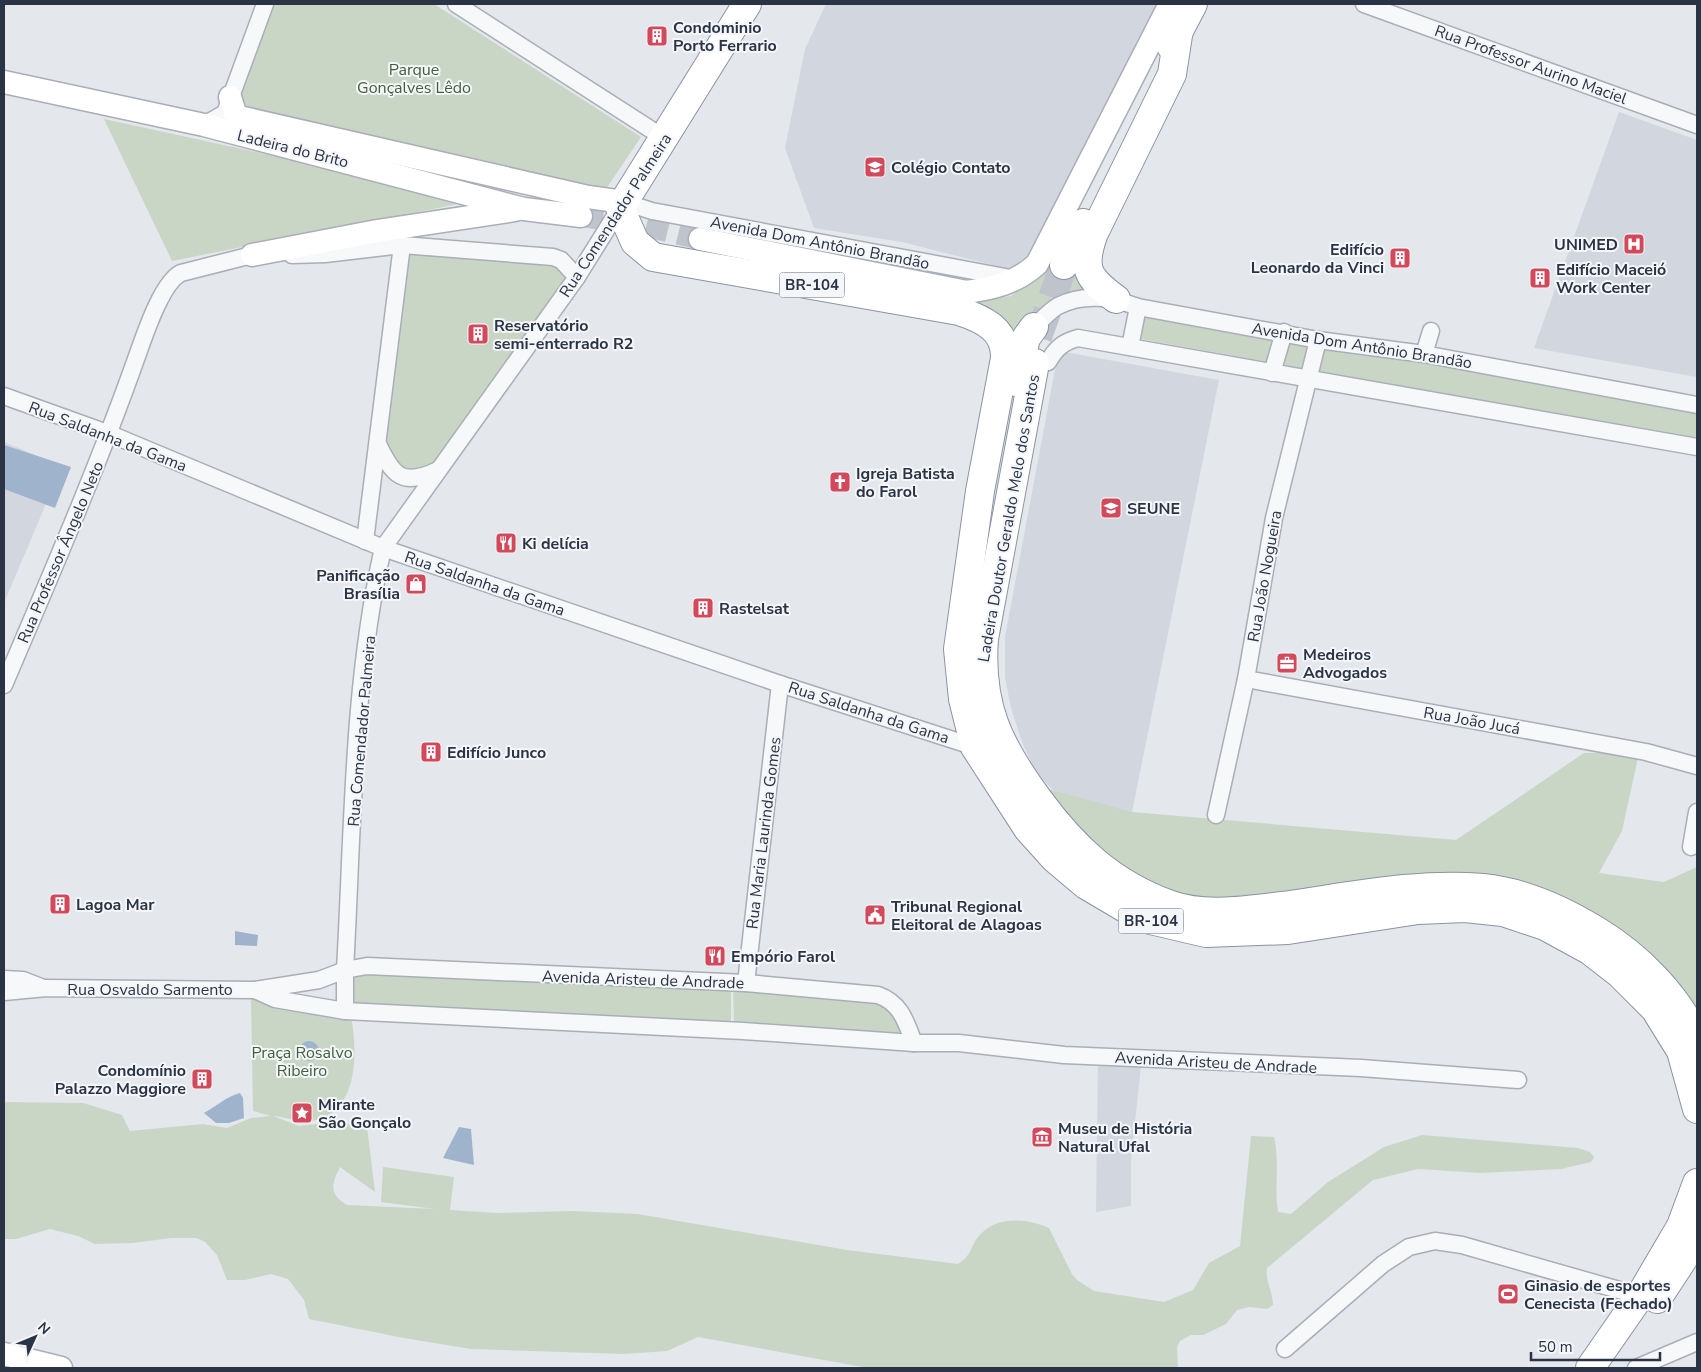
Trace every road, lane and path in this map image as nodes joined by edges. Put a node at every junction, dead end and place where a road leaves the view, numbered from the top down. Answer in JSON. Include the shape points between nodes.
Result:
{"nodes":[{"id":1,"x":265,"y":4,"type":"edge"},
{"id":2,"x":456,"y":4,"type":"edge"},
{"id":3,"x":747,"y":4,"type":"edge"},
{"id":4,"x":1170,"y":4,"type":"edge"},
{"id":5,"x":1192,"y":4,"type":"edge"},
{"id":6,"x":1364,"y":4,"type":"edge"},
{"id":7,"x":1180,"y":29,"type":"junction"},
{"id":8,"x":4,"y":82,"type":"edge"},
{"id":9,"x":229,"y":114,"type":"junction"},
{"id":10,"x":1697,"y":125,"type":"edge"},
{"id":11,"x":664,"y":138,"type":"junction"},
{"id":12,"x":622,"y":205,"type":"junction"},
{"id":13,"x":524,"y":209,"type":"junction"},
{"id":14,"x":581,"y":216,"type":"tunnel mouth"},
{"id":15,"x":700,"y":239,"type":"tunnel mouth"},
{"id":16,"x":402,"y":245,"type":"junction"},
{"id":17,"x":252,"y":255,"type":"junction"},
{"id":18,"x":1064,"y":265,"type":"tunnel mouth"},
{"id":19,"x":577,"y":277,"type":"junction"},
{"id":20,"x":1017,"y":279,"type":"junction"},
{"id":21,"x":1127,"y":303,"type":"junction"},
{"id":22,"x":1034,"y":327,"type":"joint"},
{"id":23,"x":1431,"y":331,"type":"dead end"},
{"id":24,"x":1284,"y":332,"type":"junction"},
{"id":25,"x":1318,"y":340,"type":"junction"},
{"id":26,"x":1130,"y":347,"type":"junction"},
{"id":27,"x":1424,"y":354,"type":"junction"},
{"id":28,"x":1041,"y":362,"type":"joint"},
{"id":29,"x":1272,"y":373,"type":"junction"},
{"id":30,"x":1309,"y":379,"type":"junction"},
{"id":31,"x":4,"y":396,"type":"edge"},
{"id":32,"x":1697,"y":405,"type":"edge"},
{"id":33,"x":110,"y":434,"type":"junction"},
{"id":34,"x":378,"y":444,"type":"junction"},
{"id":35,"x":1697,"y":447,"type":"edge"},
{"id":36,"x":438,"y":470,"type":"junction"},
{"id":37,"x":980,"y":492,"type":"junction"},
{"id":38,"x":365,"y":541,"type":"junction"},
{"id":39,"x":383,"y":548,"type":"junction"},
{"id":40,"x":1246,"y":678,"type":"junction"},
{"id":41,"x":780,"y":684,"type":"junction"},
{"id":42,"x":4,"y":685,"type":"edge"},
{"id":43,"x":975,"y":747,"type":"junction"},
{"id":44,"x":1697,"y":766,"type":"edge"},
{"id":45,"x":1697,"y":812,"type":"edge"},
{"id":46,"x":1216,"y":815,"type":"dead end"},
{"id":47,"x":1691,"y":847,"type":"dead end"},
{"id":48,"x":345,"y":970,"type":"junction"},
{"id":49,"x":4,"y":979,"type":"edge"},
{"id":50,"x":746,"y":983,"type":"junction"},
{"id":51,"x":46,"y":988,"type":"junction"},
{"id":52,"x":255,"y":990,"type":"junction"},
{"id":53,"x":4,"y":992,"type":"edge"},
{"id":54,"x":345,"y":1011,"type":"junction"},
{"id":55,"x":1697,"y":1039,"type":"edge"},
{"id":56,"x":914,"y":1043,"type":"junction"},
{"id":57,"x":1518,"y":1080,"type":"dead end"},
{"id":58,"x":1697,"y":1109,"type":"edge"},
{"id":59,"x":1697,"y":1183,"type":"edge"},
{"id":60,"x":1693,"y":1248,"type":"edge"},
{"id":61,"x":1640,"y":1296,"type":"junction"},
{"id":62,"x":1697,"y":1342,"type":"edge"},
{"id":63,"x":1284,"y":1349,"type":"dead end"},
{"id":64,"x":4,"y":1354,"type":"edge"},
{"id":65,"x":26,"y":1364,"type":"edge"},
{"id":66,"x":61,"y":1368,"type":"edge"},
{"id":67,"x":1590,"y":1368,"type":"edge"},
{"id":68,"x":1608,"y":1368,"type":"edge"},
{"id":69,"x":1636,"y":1368,"type":"edge"}],
"edges":[{"from":1,"to":9,"type":"street"},
{"from":2,"to":11,"type":"street"},
{"from":3,"to":11,"type":"highway","name":"Rua Comendador Palmeira"},
{"from":4,"to":20,"type":"main road","via":[[1037,264]]},
{"from":5,"to":7,"type":"highway"},
{"from":6,"to":10,"type":"street","name":"Rua Professor Aurino Maciel"},
{"from":7,"to":18,"type":"highway","via":[[1120,144]]},
{"from":7,"to":21,"type":"highway","via":[[1172,74],[1087,253],[1087,266],[1095,284]]},
{"from":8,"to":9,"type":"main road","name":"Ladeira do Brito","via":[[204,125]]},
{"from":9,"to":12,"type":"main road","name":"Ladeira do Brito"},
{"from":9,"to":13,"type":"main road","name":"Ladeira do Brito"},
{"from":11,"to":12,"type":"highway","name":"Rua Comendador Palmeira"},
{"from":12,"to":19,"type":"street","name":"Rua Comendador Palmeira"},
{"from":12,"to":20,"type":"street","name":"Avenida Dom Antônio Brandão"},
{"from":12,"to":37,"type":"highway","name":"Ladeira Doutor Geraldo Melo dos Santos","number":"BR-104","via":[[635,242],[654,257],[958,311],[992,326],[1001,336],[1006,358]]},
{"from":13,"to":14,"type":"main road","name":"Ladeira do Brito"},
{"from":13,"to":17,"type":"main road","via":[[377,231]]},
{"from":15,"to":20,"type":"main road","via":[[967,292],[996,288]]},
{"from":16,"to":17,"type":"street","name":"Rua Professor Ângelo Neto","via":[[325,254]]},
{"from":16,"to":19,"type":"street","name":"Rua Professor Ângelo Neto","via":[[553,257],[561,260]]},
{"from":16,"to":34,"type":"street"},
{"from":17,"to":33,"type":"street","name":"Rua Professor Ângelo Neto","via":[[174,276],[144,338]]},
{"from":19,"to":36,"type":"street","name":"Rua Comendador Palmeira"},
{"from":21,"to":22,"type":"street","name":"Avenida Dom Antônio Brandão","via":[[1085,298],[1057,307]]},
{"from":21,"to":24,"type":"street","name":"Avenida Dom Antônio Brandão"},
{"from":21,"to":26,"type":"street"},
{"from":22,"to":37,"type":"highway","via":[[1026,338],[1020,359],[999,462]]},
{"from":23,"to":27,"type":"street"},
{"from":24,"to":25,"type":"street","name":"Avenida Dom Antônio Brandão"},
{"from":24,"to":29,"type":"street"},
{"from":25,"to":27,"type":"street","name":"Avenida Dom Antônio Brandão"},
{"from":25,"to":30,"type":"street","name":"Rua João Nogueira"},
{"from":26,"to":28,"type":"street","via":[[1078,338],[1065,342]]},
{"from":26,"to":29,"type":"street"},
{"from":27,"to":32,"type":"street","name":"Avenida Dom Antônio Brandão"},
{"from":28,"to":55,"type":"highway","number":"BR-104","via":[[996,685],[1012,741],[1059,828],[1116,880],[1172,906],[1198,910],[1251,910],[1442,886],[1485,888],[1550,906],[1613,941],[1645,968],[1667,992]]},
{"from":29,"to":30,"type":"street"},
{"from":30,"to":35,"type":"street"},
{"from":30,"to":40,"type":"street","name":"Rua João Nogueira","via":[[1274,518]]},
{"from":31,"to":33,"type":"street","name":"Rua Saldanha da Gama"},
{"from":33,"to":38,"type":"street","name":"Rua Saldanha da Gama"},
{"from":33,"to":42,"type":"street","name":"Rua Professor Ângelo Neto"},
{"from":34,"to":36,"type":"street","via":[[388,467],[395,474],[413,478]]},
{"from":34,"to":38,"type":"street"},
{"from":36,"to":39,"type":"street","name":"Rua Comendador Palmeira"},
{"from":37,"to":43,"type":"highway","name":"Ladeira Doutor Geraldo Melo dos Santos","number":"BR-104","via":[[958,649],[963,699]]},
{"from":38,"to":39,"type":"street","name":"Rua Saldanha da Gama"},
{"from":39,"to":41,"type":"street","name":"Rua Saldanha da Gama"},
{"from":39,"to":48,"type":"street","name":"Rua Comendador Palmeira","via":[[362,680]]},
{"from":40,"to":44,"type":"street","name":"Rua João Jucá","via":[[1646,752]]},
{"from":40,"to":46,"type":"street","name":"Rua João Nogueira"},
{"from":41,"to":43,"type":"street","name":"Rua Saldanha da Gama"},
{"from":41,"to":50,"type":"street","name":"Rua Maria Laurinda Gomes"},
{"from":43,"to":58,"type":"highway","name":"Ladeira Doutor Geraldo Melo dos Santos","number":"BR-104","via":[[1028,829],[1054,858],[1086,885],[1142,918],[1206,933],[1288,930],[1418,910],[1465,908],[1503,912],[1545,926],[1589,950],[1620,974],[1655,1009],[1681,1052]]},
{"from":45,"to":47,"type":"street"},
{"from":48,"to":50,"type":"street","name":"Avenida Aristeu de Andrade","via":[[367,966]]},
{"from":48,"to":52,"type":"street","name":"Rua Osvaldo Sarmento","via":[[319,980]]},
{"from":48,"to":54,"type":"street","name":"Rua Comendador Palmeira"},
{"from":49,"to":51,"type":"street","name":"Rua Osvaldo Sarmento","via":[[23,980]]},
{"from":50,"to":56,"type":"street","name":"Avenida Aristeu de Andrade","via":[[888,998],[901,1010]]},
{"from":51,"to":52,"type":"street","name":"Rua Osvaldo Sarmento"},
{"from":51,"to":53,"type":"street","name":"Rua Osvaldo Sarmento"},
{"from":52,"to":54,"type":"street","name":"Rua Osvaldo Sarmento","via":[[275,999]]},
{"from":54,"to":56,"type":"street","name":"Avenida Aristeu de Andrade"},
{"from":56,"to":57,"type":"street","name":"Avenida Aristeu de Andrade","via":[[959,1043],[1064,1055],[1361,1068]]},
{"from":59,"to":61,"type":"highway","via":[[1681,1226]]},
{"from":60,"to":68,"type":"highway"},
{"from":61,"to":63,"type":"street","via":[[1462,1246],[1435,1242],[1409,1247],[1383,1264]]},
{"from":61,"to":67,"type":"highway"},
{"from":62,"to":69,"type":"street"},
{"from":64,"to":65,"type":"main road"},
{"from":65,"to":66,"type":"main road"}]}
